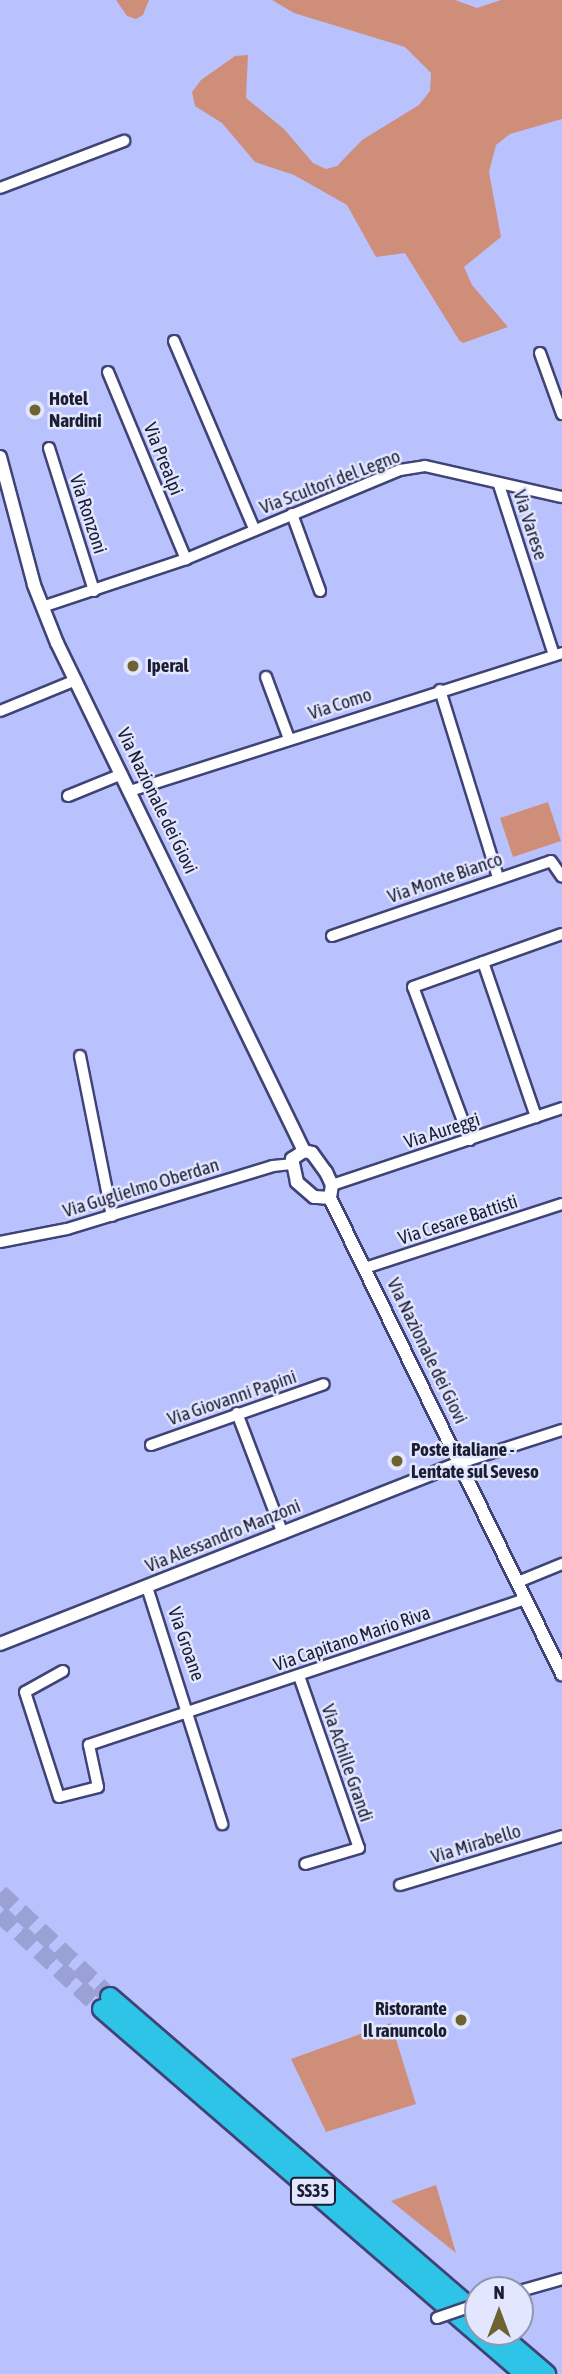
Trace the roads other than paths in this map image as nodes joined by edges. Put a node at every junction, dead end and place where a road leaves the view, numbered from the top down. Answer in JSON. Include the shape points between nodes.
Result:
{"nodes":[{"id":1,"x":124,"y":141,"type":"dead end"},
{"id":2,"x":0,"y":188,"type":"edge"},
{"id":3,"x":174,"y":341,"type":"dead end"},
{"id":4,"x":540,"y":353,"type":"dead end"},
{"id":5,"x":108,"y":372,"type":"dead end"},
{"id":6,"x":562,"y":414,"type":"edge"},
{"id":7,"x":48,"y":448,"type":"dead end"},
{"id":8,"x":0,"y":457,"type":"edge"},
{"id":9,"x":499,"y":485,"type":"junction"},
{"id":10,"x":562,"y":497,"type":"edge"},
{"id":11,"x":292,"y":514,"type":"junction"},
{"id":12,"x":254,"y":529,"type":"junction"},
{"id":13,"x":186,"y":559,"type":"junction"},
{"id":14,"x":94,"y":591,"type":"junction"},
{"id":15,"x":320,"y":591,"type":"dead end"},
{"id":16,"x":42,"y":607,"type":"junction"},
{"id":17,"x":558,"y":654,"type":"edge"},
{"id":18,"x":266,"y":677,"type":"dead end"},
{"id":19,"x":76,"y":680,"type":"junction"},
{"id":20,"x":440,"y":690,"type":"junction"},
{"id":21,"x":0,"y":711,"type":"edge"},
{"id":22,"x":289,"y":739,"type":"junction"},
{"id":23,"x":122,"y":774,"type":"junction"},
{"id":24,"x":130,"y":791,"type":"junction"},
{"id":25,"x":68,"y":796,"type":"dead end"},
{"id":26,"x":498,"y":877,"type":"junction"},
{"id":27,"x":562,"y":877,"type":"edge"},
{"id":28,"x":562,"y":934,"type":"edge"},
{"id":29,"x":332,"y":936,"type":"dead end"},
{"id":30,"x":483,"y":962,"type":"junction"},
{"id":31,"x":80,"y":1056,"type":"dead end"},
{"id":32,"x":562,"y":1108,"type":"edge"},
{"id":33,"x":536,"y":1117,"type":"junction"},
{"id":34,"x":470,"y":1140,"type":"junction"},
{"id":35,"x":304,"y":1151,"type":"junction"},
{"id":36,"x":291,"y":1164,"type":"junction"},
{"id":37,"x":331,"y":1191,"type":"junction"},
{"id":38,"x":562,"y":1204,"type":"edge"},
{"id":39,"x":112,"y":1216,"type":"junction"},
{"id":40,"x":0,"y":1242,"type":"edge"},
{"id":41,"x":365,"y":1268,"type":"junction"},
{"id":42,"x":324,"y":1384,"type":"dead end"},
{"id":43,"x":237,"y":1413,"type":"junction"},
{"id":44,"x":562,"y":1430,"type":"edge"},
{"id":45,"x":151,"y":1445,"type":"dead end"},
{"id":46,"x":460,"y":1463,"type":"junction"},
{"id":47,"x":283,"y":1534,"type":"junction"},
{"id":48,"x":562,"y":1564,"type":"edge"},
{"id":49,"x":518,"y":1582,"type":"junction"},
{"id":50,"x":148,"y":1587,"type":"junction"},
{"id":51,"x":525,"y":1599,"type":"junction"},
{"id":52,"x":0,"y":1644,"type":"edge"},
{"id":53,"x":63,"y":1671,"type":"dead end"},
{"id":54,"x":562,"y":1674,"type":"edge"},
{"id":55,"x":299,"y":1676,"type":"junction"},
{"id":56,"x":191,"y":1713,"type":"junction"},
{"id":57,"x":222,"y":1824,"type":"dead end"},
{"id":58,"x":562,"y":1836,"type":"edge"},
{"id":59,"x":306,"y":1864,"type":"dead end"},
{"id":60,"x":400,"y":1885,"type":"dead end"},
{"id":61,"x":562,"y":2279,"type":"edge"},
{"id":62,"x":534,"y":2287,"type":"edge"},
{"id":63,"x":464,"y":2303,"type":"edge"},
{"id":64,"x":464,"y":2309,"type":"edge"},
{"id":65,"x":437,"y":2318,"type":"dead end"},
{"id":66,"x":464,"y":2320,"type":"edge"},
{"id":67,"x":493,"y":2346,"type":"edge"},
{"id":68,"x":513,"y":2346,"type":"edge"},
{"id":69,"x":525,"y":2374,"type":"edge"},
{"id":70,"x":546,"y":2374,"type":"edge"}],
"edges":[{"from":1,"to":2,"type":"street"},
{"from":3,"to":12,"type":"street","name":"Via Scultori del Legno"},
{"from":4,"to":6,"type":"street"},
{"from":5,"to":13,"type":"street","name":"Via Prealpi"},
{"from":7,"to":14,"type":"street","name":"Via Ronzoni"},
{"from":8,"to":16,"type":"main road","name":"Via Nazionale dei Giovi"},
{"from":9,"to":10,"type":"street","name":"Via Scultori del Legno"},
{"from":9,"to":11,"type":"street","name":"Via Scultori del Legno","via":[[425,466],[400,470]]},
{"from":9,"to":17,"type":"street","name":"Via Varese"},
{"from":11,"to":12,"type":"street","name":"Via Scultori del Legno"},
{"from":11,"to":15,"type":"street"},
{"from":12,"to":13,"type":"street","name":"Via Scultori del Legno"},
{"from":13,"to":14,"type":"street","name":"Via Scultori del Legno"},
{"from":14,"to":16,"type":"street","name":"Via Scultori del Legno"},
{"from":16,"to":19,"type":"main road","name":"Via Nazionale dei Giovi"},
{"from":17,"to":20,"type":"street","name":"Via Como"},
{"from":18,"to":22,"type":"street"},
{"from":19,"to":21,"type":"street"},
{"from":19,"to":23,"type":"main road","name":"Via Nazionale dei Giovi"},
{"from":20,"to":22,"type":"street","name":"Via Como"},
{"from":20,"to":26,"type":"street"},
{"from":22,"to":24,"type":"street","name":"Via Como"},
{"from":23,"to":24,"type":"main road","name":"Via Nazionale dei Giovi"},
{"from":23,"to":25,"type":"street"},
{"from":24,"to":35,"type":"main road","name":"Via Nazionale dei Giovi"},
{"from":26,"to":27,"type":"street","name":"Via Monte Bianco","via":[[551,861]]},
{"from":26,"to":29,"type":"street","name":"Via Monte Bianco"},
{"from":28,"to":30,"type":"street"},
{"from":30,"to":33,"type":"street"},
{"from":30,"to":34,"type":"street","via":[[413,987]]},
{"from":31,"to":39,"type":"street"},
{"from":32,"to":33,"type":"street","name":"Via Aureggi"},
{"from":33,"to":34,"type":"street","name":"Via Aureggi"},
{"from":34,"to":37,"type":"street","name":"Via Aureggi"},
{"from":35,"to":36,"type":"main road","via":[[294,1155]]},
{"from":35,"to":37,"type":"main road","name":"Via Nazionale dei Giovi","via":[[312,1153]]},
{"from":36,"to":37,"type":"main road","via":[[302,1190],[320,1199]]},
{"from":36,"to":39,"type":"street","name":"Via Guglielmo Oberdan"},
{"from":37,"to":41,"type":"main road","name":"Via Nazionale dei Giovi"},
{"from":38,"to":41,"type":"street","name":"Via Cesare Battisti"},
{"from":39,"to":40,"type":"street","name":"Via Guglielmo Oberdan"},
{"from":41,"to":46,"type":"main road","name":"Via Nazionale dei Giovi"},
{"from":42,"to":43,"type":"street","name":"Via Giovanni Papini"},
{"from":43,"to":45,"type":"street","name":"Via Giovanni Papini"},
{"from":43,"to":47,"type":"street"},
{"from":44,"to":46,"type":"street"},
{"from":46,"to":47,"type":"main road","name":"Via Alessandro Manzoni"},
{"from":46,"to":49,"type":"main road","name":"Via Nazionale dei Giovi"},
{"from":47,"to":50,"type":"main road","name":"Via Alessandro Manzoni"},
{"from":48,"to":49,"type":"street"},
{"from":49,"to":51,"type":"main road","name":"Via Nazionale dei Giovi"},
{"from":50,"to":52,"type":"main road","name":"Via Alessandro Manzoni"},
{"from":50,"to":56,"type":"street","name":"Via Groane"},
{"from":51,"to":54,"type":"main road","name":"Via Nazionale dei Giovi"},
{"from":51,"to":55,"type":"street","name":"Via Capitano Mario Riva"},
{"from":53,"to":56,"type":"street","name":"Via Capitano Mario Riva","via":[[25,1692],[59,1797],[98,1787],[89,1745]]},
{"from":55,"to":56,"type":"street","name":"Via Capitano Mario Riva"},
{"from":55,"to":59,"type":"street","name":"Via Achille Grandi","via":[[359,1848]]},
{"from":56,"to":57,"type":"street","name":"Via Groane"},
{"from":58,"to":60,"type":"street","name":"Via Mirabello"},
{"from":61,"to":62,"type":"street"},
{"from":63,"to":66,"type":"highway","number":"SS35","via":[[106,2003]]},
{"from":64,"to":65,"type":"street","bridge":true},
{"from":67,"to":69,"type":"highway","number":"SS35"},
{"from":68,"to":70,"type":"highway"}]}
